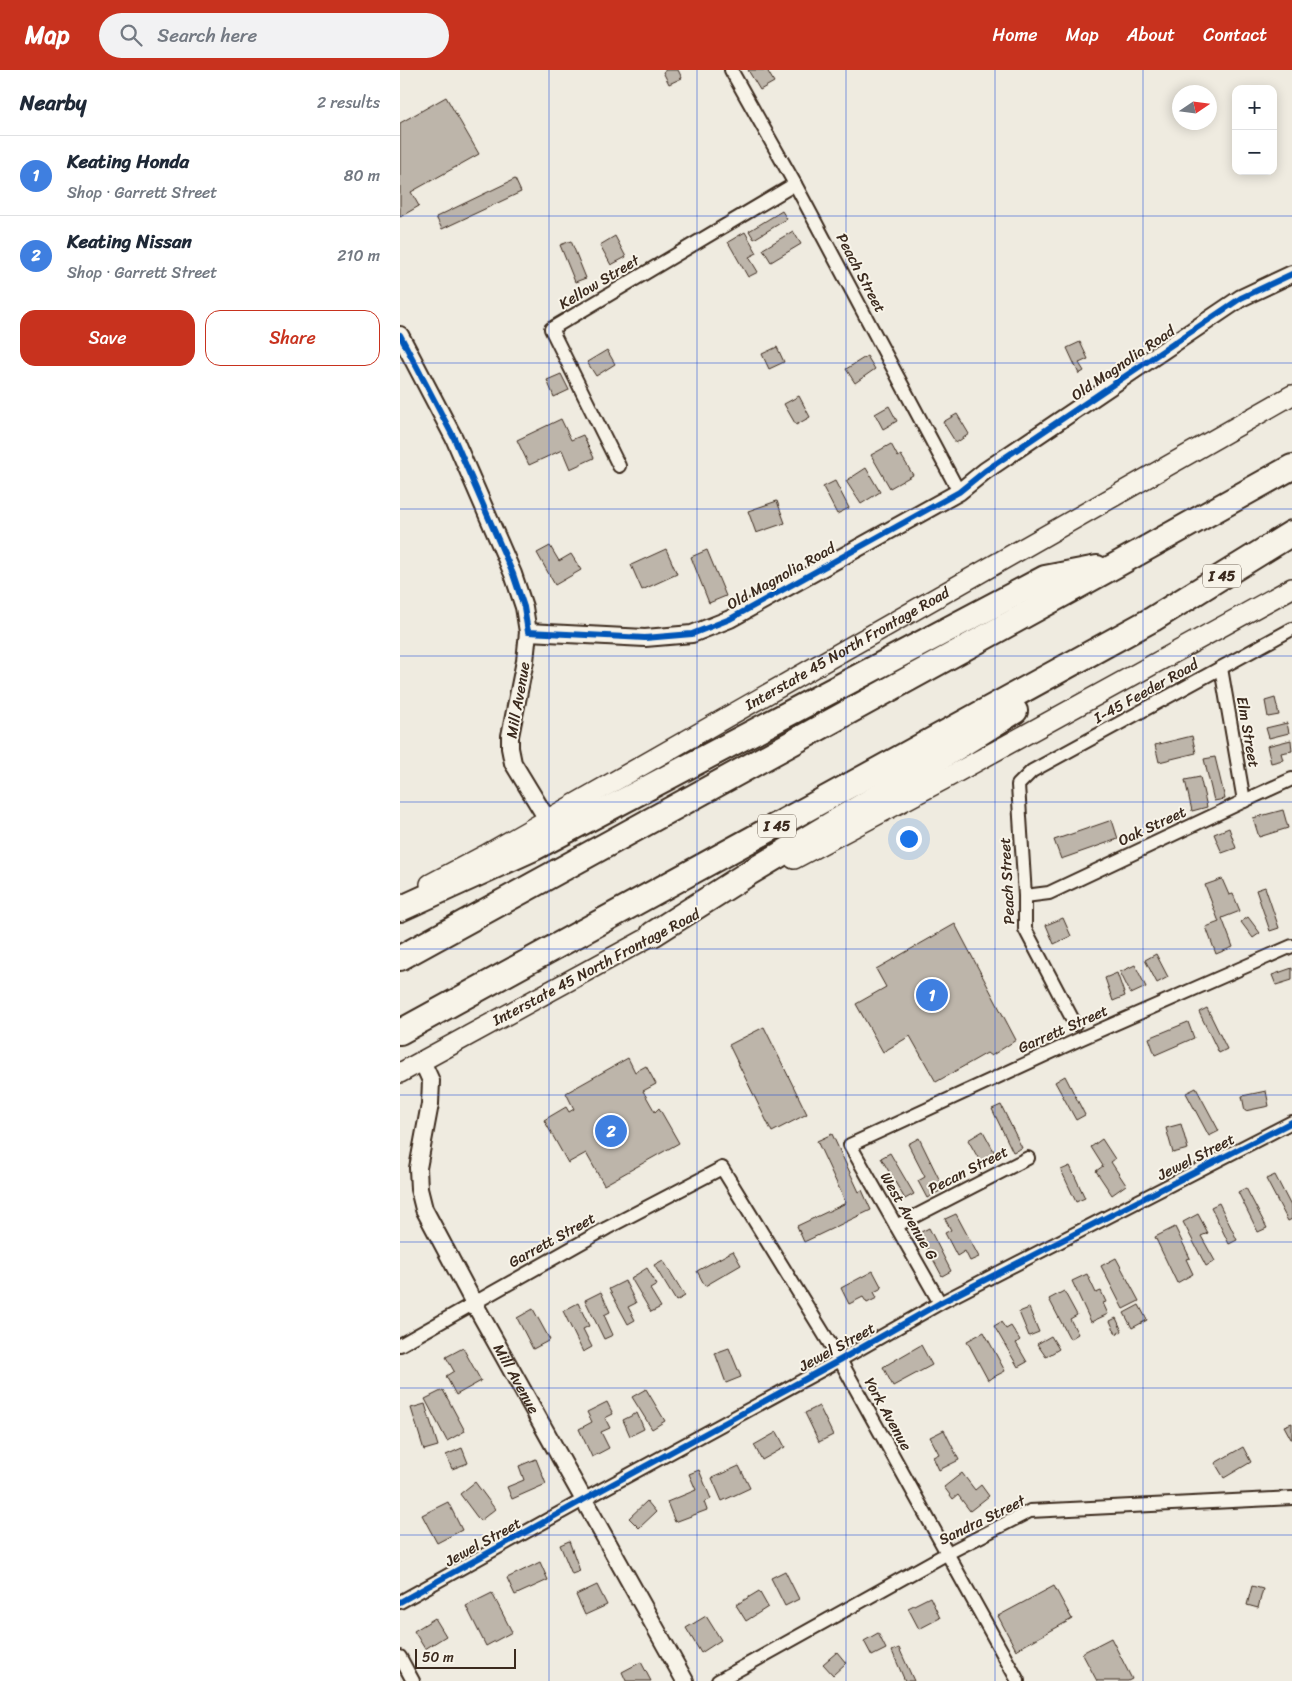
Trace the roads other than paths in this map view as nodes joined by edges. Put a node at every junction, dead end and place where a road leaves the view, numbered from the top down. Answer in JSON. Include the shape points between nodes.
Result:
{"nodes":[{"id":1,"x":731,"y":70,"type":"edge"},
{"id":2,"x":795,"y":184,"type":"junction"},
{"id":3,"x":1292,"y":274,"type":"edge"},
{"id":4,"x":400,"y":335,"type":"edge"},
{"id":5,"x":1292,"y":395,"type":"edge"},
{"id":6,"x":619,"y":466,"type":"dead end"},
{"id":7,"x":1292,"y":467,"type":"edge"},
{"id":8,"x":959,"y":492,"type":"junction"},
{"id":9,"x":1292,"y":533,"type":"edge"},
{"id":10,"x":1118,"y":564,"type":"junction"},
{"id":11,"x":1292,"y":588,"type":"edge"},
{"id":12,"x":1153,"y":619,"type":"junction"},
{"id":13,"x":1292,"y":629,"type":"edge"},
{"id":14,"x":528,"y":632,"type":"junction"},
{"id":15,"x":1221,"y":668,"type":"junction"},
{"id":16,"x":1292,"y":779,"type":"edge"},
{"id":17,"x":1018,"y":785,"type":"joint"},
{"id":18,"x":1244,"y":800,"type":"junction"},
{"id":19,"x":546,"y":819,"type":"junction"},
{"id":20,"x":1025,"y":896,"type":"junction"},
{"id":21,"x":400,"y":900,"type":"edge"},
{"id":22,"x":400,"y":909,"type":"edge"},
{"id":23,"x":653,"y":934,"type":"junction"},
{"id":24,"x":1292,"y":946,"type":"edge"},
{"id":25,"x":400,"y":958,"type":"edge"},
{"id":26,"x":1075,"y":1024,"type":"dead end"},
{"id":27,"x":400,"y":1032,"type":"edge"},
{"id":28,"x":422,"y":1061,"type":"junction"},
{"id":29,"x":400,"y":1073,"type":"edge"},
{"id":30,"x":1292,"y":1122,"type":"edge"},
{"id":31,"x":850,"y":1146,"type":"joint"},
{"id":32,"x":1028,"y":1158,"type":"dead end"},
{"id":33,"x":722,"y":1168,"type":"joint"},
{"id":34,"x":896,"y":1226,"type":"junction"},
{"id":35,"x":474,"y":1303,"type":"junction"},
{"id":36,"x":940,"y":1303,"type":"junction"},
{"id":37,"x":400,"y":1345,"type":"edge"},
{"id":38,"x":840,"y":1360,"type":"junction"},
{"id":39,"x":1292,"y":1498,"type":"edge"},
{"id":40,"x":585,"y":1499,"type":"junction"},
{"id":41,"x":946,"y":1554,"type":"junction"},
{"id":42,"x":400,"y":1602,"type":"edge"},
{"id":43,"x":400,"y":1657,"type":"edge"},
{"id":44,"x":413,"y":1681,"type":"edge"},
{"id":45,"x":686,"y":1681,"type":"edge"},
{"id":46,"x":718,"y":1681,"type":"edge"},
{"id":47,"x":1018,"y":1681,"type":"edge"}],
"edges":[{"from":1,"to":2,"type":"street","name":"Peach Street"},
{"from":2,"to":6,"type":"street","name":"Kellow Street","via":[[551,329]]},
{"from":2,"to":8,"type":"street","name":"Peach Street"},
{"from":3,"to":8,"type":"street","name":"Old Magnolia Road","via":[[1241,298],[985,471]]},
{"from":4,"to":14,"type":"street","via":[[454,438],[509,565],[524,607]]},
{"from":5,"to":19,"type":"main road","name":"Interstate 45 North Frontage Road"},
{"from":7,"to":10,"type":"highway"},
{"from":8,"to":14,"type":"street","name":"Old Magnolia Road","via":[[730,619],[692,634],[645,638]]},
{"from":9,"to":12,"type":"highway","number":"I 45"},
{"from":10,"to":22,"type":"highway","via":[[1045,578],[534,848]]},
{"from":10,"to":25,"type":"highway"},
{"from":11,"to":23,"type":"main road","name":"Interstate 45 North Frontage Road","via":[[698,913]]},
{"from":12,"to":23,"type":"highway","via":[[996,724]]},
{"from":12,"to":27,"type":"highway","number":"I 45"},
{"from":13,"to":15,"type":"street","name":"I-45 Feeder Road"},
{"from":14,"to":19,"type":"street","name":"Mill Avenue","via":[[510,748],[513,763]]},
{"from":15,"to":17,"type":"street","name":"I-45 Feeder Road","via":[[1032,771]]},
{"from":15,"to":18,"type":"street","name":"Elm Street"},
{"from":16,"to":18,"type":"street","name":"Oak Street"},
{"from":17,"to":20,"type":"street","name":"Peach Street"},
{"from":18,"to":20,"type":"street","name":"Oak Street","via":[[1050,893]]},
{"from":19,"to":21,"type":"main road","name":"Interstate 45 North Frontage Road"},
{"from":20,"to":26,"type":"street","name":"Peach Street","via":[[1025,930]]},
{"from":23,"to":28,"type":"main road","name":"Interstate 45 North Frontage Road"},
{"from":24,"to":31,"type":"street","name":"Garrett Street","via":[[1082,1038]]},
{"from":28,"to":29,"type":"main road","name":"Interstate 45 North Frontage Road"},
{"from":28,"to":35,"type":"street","name":"Mill Avenue","via":[[432,1080],[418,1168],[419,1189],[424,1209]]},
{"from":30,"to":36,"type":"street","name":"Jewel Street"},
{"from":31,"to":34,"type":"street","name":"West Avenue G"},
{"from":32,"to":34,"type":"street","name":"Pecan Street"},
{"from":33,"to":35,"type":"street","name":"Garrett Street","via":[[606,1228]]},
{"from":33,"to":38,"type":"street","name":"York Avenue"},
{"from":34,"to":36,"type":"street","name":"West Avenue G"},
{"from":35,"to":37,"type":"street","name":"Garrett Street"},
{"from":35,"to":40,"type":"street","name":"Mill Avenue"},
{"from":36,"to":38,"type":"street","name":"Jewel Street"},
{"from":38,"to":40,"type":"street","name":"Jewel Street"},
{"from":38,"to":41,"type":"street","name":"York Avenue"},
{"from":39,"to":41,"type":"street","name":"Sandra Street","via":[[1030,1512]]},
{"from":40,"to":42,"type":"street","name":"Jewel Street"},
{"from":40,"to":45,"type":"street","name":"Mill Avenue"},
{"from":41,"to":46,"type":"street","name":"Sandra Street"},
{"from":41,"to":47,"type":"street","name":"York Avenue"},
{"from":43,"to":44,"type":"street"}]}
